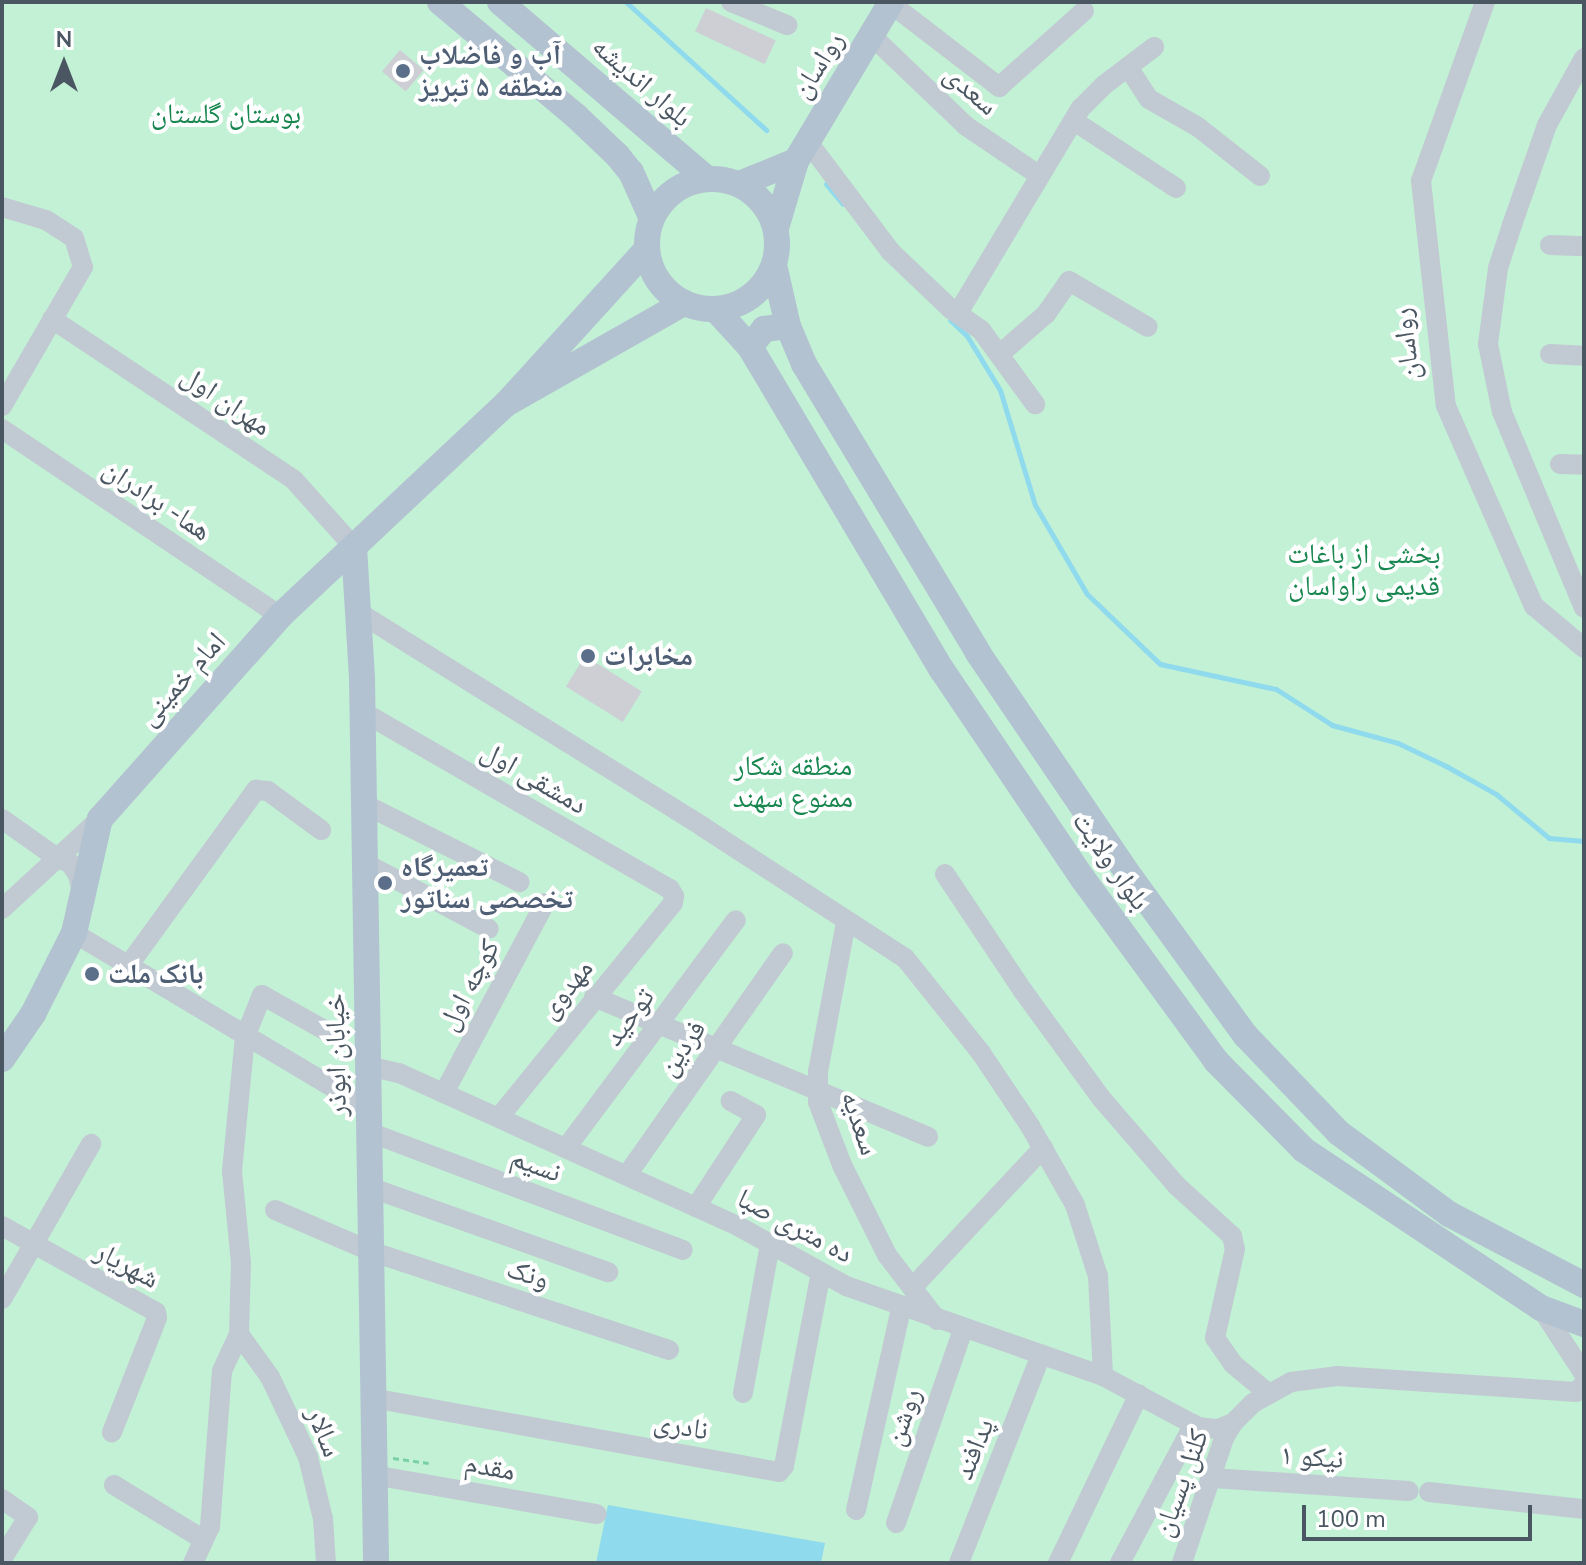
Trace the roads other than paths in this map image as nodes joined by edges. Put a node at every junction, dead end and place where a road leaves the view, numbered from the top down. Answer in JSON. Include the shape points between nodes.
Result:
{"nodes":[{"id":1,"x":440,"y":2,"type":"edge"},
{"id":2,"x":500,"y":2,"type":"edge"},
{"id":3,"x":731,"y":2,"type":"edge"},
{"id":4,"x":891,"y":2,"type":"edge"},
{"id":5,"x":1485,"y":2,"type":"edge"},
{"id":6,"x":1084,"y":11,"type":"dead end"},
{"id":7,"x":787,"y":25,"type":"dead end"},
{"id":8,"x":873,"y":37,"type":"junction"},
{"id":9,"x":1154,"y":47,"type":"dead end"},
{"id":10,"x":1584,"y":58,"type":"edge"},
{"id":11,"x":1128,"y":67,"type":"junction"},
{"id":12,"x":1074,"y":121,"type":"junction"},
{"id":13,"x":648,"y":128,"type":"junction"},
{"id":14,"x":802,"y":152,"type":"junction"},
{"id":15,"x":617,"y":155,"type":"junction"},
{"id":16,"x":1040,"y":176,"type":"junction"},
{"id":17,"x":1260,"y":176,"type":"dead end"},
{"id":18,"x":707,"y":179,"type":"junction"},
{"id":19,"x":739,"y":184,"type":"junction"},
{"id":20,"x":1176,"y":188,"type":"dead end"},
{"id":21,"x":2,"y":207,"type":"edge"},
{"id":22,"x":652,"y":219,"type":"junction"},
{"id":23,"x":776,"y":228,"type":"junction"},
{"id":24,"x":1550,"y":245,"type":"dead end"},
{"id":25,"x":1584,"y":246,"type":"edge"},
{"id":26,"x":647,"y":249,"type":"junction"},
{"id":27,"x":774,"y":265,"type":"junction"},
{"id":28,"x":684,"y":303,"type":"junction"},
{"id":29,"x":715,"y":309,"type":"junction"},
{"id":30,"x":958,"y":313,"type":"junction"},
{"id":31,"x":52,"y":319,"type":"junction"},
{"id":32,"x":788,"y":326,"type":"junction"},
{"id":33,"x":1148,"y":327,"type":"dead end"},
{"id":34,"x":750,"y":347,"type":"junction"},
{"id":35,"x":1000,"y":354,"type":"junction"},
{"id":36,"x":1550,"y":354,"type":"dead end"},
{"id":37,"x":1584,"y":356,"type":"edge"},
{"id":38,"x":506,"y":404,"type":"junction"},
{"id":39,"x":1035,"y":404,"type":"dead end"},
{"id":40,"x":2,"y":406,"type":"edge"},
{"id":41,"x":2,"y":429,"type":"edge"},
{"id":42,"x":1560,"y":464,"type":"dead end"},
{"id":43,"x":1584,"y":465,"type":"edge"},
{"id":44,"x":354,"y":547,"type":"junction"},
{"id":45,"x":1584,"y":608,"type":"edge"},
{"id":46,"x":358,"y":612,"type":"junction"},
{"id":47,"x":280,"y":616,"type":"junction"},
{"id":48,"x":1584,"y":648,"type":"edge"},
{"id":49,"x":363,"y":712,"type":"junction"},
{"id":50,"x":364,"y":804,"type":"junction"},
{"id":51,"x":2,"y":819,"type":"edge"},
{"id":52,"x":100,"y":819,"type":"junction"},
{"id":53,"x":321,"y":830,"type":"dead end"},
{"id":54,"x":57,"y":858,"type":"junction"},
{"id":55,"x":365,"y":863,"type":"junction"},
{"id":56,"x":945,"y":874,"type":"dead end"},
{"id":57,"x":519,"y":882,"type":"dead end"},
{"id":58,"x":82,"y":893,"type":"junction"},
{"id":59,"x":674,"y":896,"type":"joint"},
{"id":60,"x":545,"y":903,"type":"dead end"},
{"id":61,"x":2,"y":909,"type":"edge"},
{"id":62,"x":736,"y":920,"type":"dead end"},
{"id":63,"x":846,"y":922,"type":"junction"},
{"id":64,"x":489,"y":929,"type":"dead end"},
{"id":65,"x":74,"y":933,"type":"junction"},
{"id":66,"x":783,"y":953,"type":"dead end"},
{"id":67,"x":128,"y":966,"type":"junction"},
{"id":68,"x":594,"y":997,"type":"junction"},
{"id":69,"x":658,"y":1024,"type":"junction"},
{"id":70,"x":335,"y":1036,"type":"dead end"},
{"id":71,"x":245,"y":1037,"type":"junction"},
{"id":72,"x":716,"y":1049,"type":"junction"},
{"id":73,"x":2,"y":1059,"type":"edge"},
{"id":74,"x":368,"y":1066,"type":"junction"},
{"id":75,"x":818,"y":1091,"type":"junction"},
{"id":76,"x":444,"y":1093,"type":"junction"},
{"id":77,"x":731,"y":1101,"type":"dead end"},
{"id":78,"x":499,"y":1117,"type":"junction"},
{"id":79,"x":368,"y":1120,"type":"junction"},
{"id":80,"x":928,"y":1137,"type":"dead end"},
{"id":81,"x":91,"y":1144,"type":"dead end"},
{"id":82,"x":566,"y":1148,"type":"junction"},
{"id":83,"x":1043,"y":1148,"type":"junction"},
{"id":84,"x":627,"y":1175,"type":"junction"},
{"id":85,"x":369,"y":1187,"type":"junction"},
{"id":86,"x":696,"y":1207,"type":"junction"},
{"id":87,"x":275,"y":1210,"type":"dead end"},
{"id":88,"x":2,"y":1226,"type":"edge"},
{"id":89,"x":770,"y":1244,"type":"junction"},
{"id":90,"x":32,"y":1246,"type":"junction"},
{"id":91,"x":683,"y":1250,"type":"dead end"},
{"id":92,"x":370,"y":1251,"type":"junction"},
{"id":93,"x":608,"y":1272,"type":"dead end"},
{"id":94,"x":821,"y":1272,"type":"junction"},
{"id":95,"x":1584,"y":1285,"type":"edge"},
{"id":96,"x":912,"y":1288,"type":"junction"},
{"id":97,"x":2,"y":1299,"type":"edge"},
{"id":98,"x":901,"y":1308,"type":"junction"},
{"id":99,"x":1541,"y":1308,"type":"junction"},
{"id":100,"x":937,"y":1320,"type":"junction"},
{"id":101,"x":1584,"y":1324,"type":"edge"},
{"id":102,"x":963,"y":1329,"type":"junction"},
{"id":103,"x":239,"y":1334,"type":"junction"},
{"id":104,"x":669,"y":1350,"type":"dead end"},
{"id":105,"x":1041,"y":1355,"type":"junction"},
{"id":106,"x":1584,"y":1374,"type":"edge"},
{"id":107,"x":1103,"y":1376,"type":"junction"},
{"id":108,"x":1584,"y":1384,"type":"edge"},
{"id":109,"x":743,"y":1393,"type":"dead end"},
{"id":110,"x":1139,"y":1394,"type":"junction"},
{"id":111,"x":1269,"y":1394,"type":"junction"},
{"id":112,"x":372,"y":1398,"type":"junction"},
{"id":113,"x":1233,"y":1423,"type":"junction"},
{"id":114,"x":1196,"y":1426,"type":"junction"},
{"id":115,"x":112,"y":1432,"type":"dead end"},
{"id":116,"x":373,"y":1465,"type":"junction"},
{"id":117,"x":1212,"y":1478,"type":"junction"},
{"id":118,"x":114,"y":1485,"type":"dead end"},
{"id":119,"x":2,"y":1499,"type":"edge"},
{"id":120,"x":1584,"y":1509,"type":"edge"},
{"id":121,"x":856,"y":1510,"type":"dead end"},
{"id":122,"x":597,"y":1514,"type":"dead end"},
{"id":123,"x":896,"y":1523,"type":"dead end"},
{"id":124,"x":204,"y":1540,"type":"junction"},
{"id":125,"x":2,"y":1559,"type":"edge"},
{"id":126,"x":193,"y":1563,"type":"edge"},
{"id":127,"x":326,"y":1563,"type":"edge"},
{"id":128,"x":376,"y":1563,"type":"edge"},
{"id":129,"x":959,"y":1563,"type":"edge"},
{"id":130,"x":1058,"y":1563,"type":"edge"},
{"id":131,"x":1120,"y":1563,"type":"edge"},
{"id":132,"x":1182,"y":1563,"type":"edge"}],
"edges":[{"from":1,"to":15,"type":"main road"},
{"from":2,"to":13,"type":"main road","name":"بلوار اندیشه"},
{"from":3,"to":7,"type":"street"},
{"from":4,"to":6,"type":"street","via":[[999,87]]},
{"from":4,"to":8,"type":"main road","name":"رواسان"},
{"from":5,"to":48,"type":"street","name":"رواسان","via":[[1421,181],[1446,406],[1534,606]]},
{"from":8,"to":14,"type":"main road","name":"رواسان"},
{"from":8,"to":16,"type":"street","name":"سعدی","via":[[966,126]]},
{"from":9,"to":11,"type":"street"},
{"from":10,"to":45,"type":"street","via":[[1547,125],[1512,225],[1498,268],[1488,344],[1502,412]]},
{"from":11,"to":12,"type":"street","via":[[1096,93]]},
{"from":11,"to":17,"type":"street","via":[[1149,99],[1198,127]]},
{"from":12,"to":16,"type":"street"},
{"from":12,"to":20,"type":"street"},
{"from":13,"to":15,"type":"main road","via":[[648,156],[635,163]]},
{"from":13,"to":18,"type":"main road","name":"بلوار اندیشه"},
{"from":14,"to":19,"type":"main road"},
{"from":14,"to":23,"type":"main road","name":"رواسان"},
{"from":14,"to":30,"type":"street","via":[[890,251]]},
{"from":15,"to":22,"type":"main road","via":[[631,172]]},
{"from":16,"to":30,"type":"street"},
{"from":18,"to":19,"type":"main road"},
{"from":18,"to":22,"type":"main road","via":[[673,191]]},
{"from":19,"to":23,"type":"main road","via":[[768,210]]},
{"from":21,"to":31,"type":"street","via":[[46,220],[74,238],[83,267]]},
{"from":22,"to":26,"type":"main road"},
{"from":23,"to":27,"type":"main road"},
{"from":24,"to":25,"type":"street"},
{"from":26,"to":28,"type":"main road","via":[[665,290]]},
{"from":26,"to":38,"type":"main road"},
{"from":27,"to":29,"type":"main road","via":[[751,296]]},
{"from":27,"to":32,"type":"main road","name":"بلوار ولایت"},
{"from":28,"to":29,"type":"main road"},
{"from":28,"to":38,"type":"main road"},
{"from":29,"to":34,"type":"main road","name":"بلوار ولایت"},
{"from":30,"to":35,"type":"street"},
{"from":31,"to":40,"type":"street"},
{"from":31,"to":44,"type":"street","name":"مهران اول","via":[[294,480]]},
{"from":32,"to":34,"type":"main road","via":[[764,329]]},
{"from":32,"to":95,"type":"main road","name":"بلوار ولایت","via":[[804,364],[978,653],[1246,1036],[1363,1151],[1449,1214]]},
{"from":33,"to":35,"type":"street","via":[[1069,281],[1046,314]]},
{"from":34,"to":99,"type":"main road","name":"بلوار ولایت","via":[[942,670],[1083,879],[1216,1061],[1304,1150]]},
{"from":35,"to":39,"type":"street"},
{"from":36,"to":37,"type":"street"},
{"from":38,"to":44,"type":"main road","name":"امام خمینی"},
{"from":41,"to":47,"type":"street","name":"هما- برادران"},
{"from":42,"to":43,"type":"street"},
{"from":44,"to":46,"type":"main road","name":"خیابان ابوذر"},
{"from":44,"to":47,"type":"main road","name":"امام خمینی"},
{"from":46,"to":49,"type":"main road","name":"خیابان ابوذر"},
{"from":46,"to":63,"type":"street"},
{"from":47,"to":52,"type":"main road","name":"امام خمینی"},
{"from":49,"to":50,"type":"main road","name":"خیابان ابوذر"},
{"from":49,"to":59,"type":"street","name":"دمشقی اول"},
{"from":50,"to":55,"type":"main road","name":"خیابان ابوذر"},
{"from":50,"to":57,"type":"street"},
{"from":51,"to":54,"type":"street"},
{"from":52,"to":54,"type":"street"},
{"from":52,"to":58,"type":"main road","name":"امام خمینی"},
{"from":53,"to":67,"type":"street","via":[[268,791],[256,790]]},
{"from":54,"to":58,"type":"street","via":[[75,869]]},
{"from":54,"to":61,"type":"street"},
{"from":55,"to":64,"type":"street"},
{"from":55,"to":74,"type":"main road","name":"خیابان ابوذر"},
{"from":56,"to":111,"type":"street","via":[[1101,1098],[1176,1185],[1232,1236],[1235,1249],[1215,1338],[1233,1364]]},
{"from":58,"to":65,"type":"main road","name":"امام خمینی"},
{"from":59,"to":68,"type":"street","name":"مهدوی"},
{"from":60,"to":76,"type":"street","name":"کوچه اول"},
{"from":62,"to":69,"type":"street","name":"توحید"},
{"from":63,"to":75,"type":"street","name":"سعدیه"},
{"from":63,"to":83,"type":"street","via":[[905,958],[981,1053]]},
{"from":65,"to":67,"type":"street","name":"نسیم"},
{"from":65,"to":73,"type":"main road","name":"امام خمینی","via":[[33,1014]]},
{"from":66,"to":72,"type":"street","name":"فردین"},
{"from":67,"to":71,"type":"street","name":"نسیم"},
{"from":68,"to":69,"type":"street"},
{"from":68,"to":78,"type":"street","name":"مهدوی"},
{"from":69,"to":72,"type":"street"},
{"from":69,"to":82,"type":"street","name":"توحید"},
{"from":70,"to":71,"type":"street","via":[[262,995]]},
{"from":71,"to":79,"type":"street","name":"نسیم"},
{"from":71,"to":103,"type":"street","via":[[232,1171],[241,1263]]},
{"from":72,"to":75,"type":"street"},
{"from":72,"to":84,"type":"street","name":"فردین"},
{"from":74,"to":76,"type":"street","name":"ده متری صبا"},
{"from":74,"to":79,"type":"main road","name":"خیابان ابوذر"},
{"from":75,"to":80,"type":"street"},
{"from":75,"to":96,"type":"street","name":"سعدیه","via":[[842,1165],[887,1255]]},
{"from":76,"to":78,"type":"street","name":"ده متری صبا"},
{"from":77,"to":86,"type":"street","via":[[756,1115]]},
{"from":78,"to":82,"type":"street","name":"ده متری صبا"},
{"from":79,"to":85,"type":"main road","name":"خیابان ابوذر"},
{"from":79,"to":91,"type":"street","name":"نسیم"},
{"from":81,"to":90,"type":"street"},
{"from":82,"to":84,"type":"street","name":"ده متری صبا"},
{"from":83,"to":96,"type":"street"},
{"from":83,"to":107,"type":"street","via":[[1075,1205],[1098,1276]]},
{"from":84,"to":86,"type":"street","name":"ده متری صبا"},
{"from":85,"to":92,"type":"main road","name":"خیابان ابوذر"},
{"from":85,"to":93,"type":"street"},
{"from":86,"to":89,"type":"street","name":"ده متری صبا"},
{"from":87,"to":92,"type":"street","name":"ونک"},
{"from":88,"to":90,"type":"street","name":"شهریار"},
{"from":89,"to":94,"type":"street","name":"ده متری صبا"},
{"from":89,"to":109,"type":"street"},
{"from":90,"to":97,"type":"street"},
{"from":90,"to":115,"type":"street","name":"شهریار","via":[[156,1312]]},
{"from":92,"to":104,"type":"street","name":"ونک"},
{"from":92,"to":112,"type":"main road","name":"خیابان ابوذر"},
{"from":94,"to":98,"type":"street","name":"ده متری صبا"},
{"from":94,"to":112,"type":"street","name":"نادری","via":[[779,1472]]},
{"from":96,"to":100,"type":"street","name":"سعدیه"},
{"from":98,"to":100,"type":"street","name":"ده متری صبا"},
{"from":98,"to":121,"type":"street"},
{"from":99,"to":101,"type":"main road","name":"بلوار ولایت"},
{"from":99,"to":106,"type":"street"},
{"from":100,"to":102,"type":"street","name":"ده متری صبا"},
{"from":102,"to":105,"type":"street","name":"ده متری صبا"},
{"from":102,"to":123,"type":"street","name":"روشن"},
{"from":103,"to":124,"type":"street","via":[[222,1371],[210,1527]]},
{"from":103,"to":127,"type":"street","name":"سالار","via":[[270,1377],[308,1457],[323,1519]]},
{"from":105,"to":107,"type":"street","name":"ده متری صبا"},
{"from":105,"to":129,"type":"street","name":"پدافند"},
{"from":107,"to":110,"type":"street","name":"ده متری صبا"},
{"from":108,"to":111,"type":"street","via":[[1576,1392],[1337,1376],[1291,1382]]},
{"from":110,"to":114,"type":"street","name":"ده متری صبا"},
{"from":110,"to":130,"type":"street"},
{"from":111,"to":113,"type":"street"},
{"from":112,"to":116,"type":"main road","name":"خیابان ابوذر"},
{"from":113,"to":114,"type":"street","via":[[1218,1429]]},
{"from":113,"to":117,"type":"street","name":"کلنل پسیان"},
{"from":114,"to":131,"type":"street"},
{"from":116,"to":122,"type":"street","name":"مقدم"},
{"from":116,"to":128,"type":"main road","name":"خیابان ابوذر"},
{"from":117,"to":120,"type":"street","name":"نیکو ۱"},
{"from":117,"to":132,"type":"street","name":"کلنل پسیان"},
{"from":118,"to":124,"type":"street"},
{"from":119,"to":125,"type":"street","via":[[28,1517]]},
{"from":124,"to":126,"type":"street"}]}
